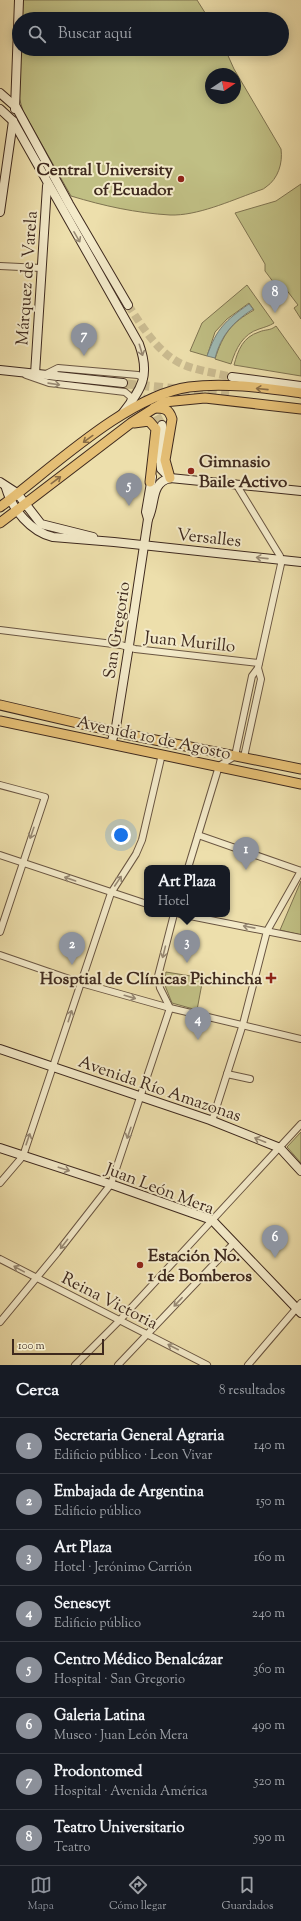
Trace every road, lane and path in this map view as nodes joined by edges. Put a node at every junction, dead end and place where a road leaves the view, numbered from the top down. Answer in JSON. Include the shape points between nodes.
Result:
{"nodes":[{"id":1,"x":19,"y":0,"type":"edge"},
{"id":2,"x":19,"y":12,"type":"edge"},
{"id":3,"x":17,"y":56,"type":"edge"},
{"id":4,"x":0,"y":93,"type":"edge"},
{"id":5,"x":16,"y":107,"type":"junction"},
{"id":6,"x":0,"y":109,"type":"edge"},
{"id":7,"x":13,"y":121,"type":"junction"},
{"id":8,"x":27,"y":148,"type":"junction"},
{"id":9,"x":8,"y":154,"type":"junction"},
{"id":10,"x":48,"y":185,"type":"junction"},
{"id":11,"x":58,"y":203,"type":"junction"},
{"id":12,"x":69,"y":204,"type":"junction"},
{"id":13,"x":0,"y":208,"type":"edge"},
{"id":14,"x":46,"y":208,"type":"junction"},
{"id":15,"x":0,"y":212,"type":"edge"},
{"id":16,"x":0,"y":266,"type":"edge"},
{"id":17,"x":41,"y":268,"type":"junction"},
{"id":18,"x":128,"y":305,"type":"tunnel mouth"},
{"id":19,"x":0,"y":370,"type":"edge"},
{"id":20,"x":17,"y":372,"type":"junction"},
{"id":21,"x":35,"y":374,"type":"junction"},
{"id":22,"x":44,"y":375,"type":"junction"},
{"id":23,"x":232,"y":377,"type":"tunnel mouth"},
{"id":24,"x":144,"y":378,"type":"junction"},
{"id":25,"x":123,"y":383,"type":"tunnel mouth"},
{"id":26,"x":301,"y":386,"type":"edge"},
{"id":27,"x":301,"y":393,"type":"edge"},
{"id":28,"x":229,"y":394,"type":"tunnel mouth"},
{"id":29,"x":301,"y":403,"type":"edge"},
{"id":30,"x":130,"y":404,"type":"junction"},
{"id":31,"x":154,"y":408,"type":"junction"},
{"id":32,"x":301,"y":409,"type":"edge"},
{"id":33,"x":120,"y":416,"type":"junction"},
{"id":34,"x":131,"y":424,"type":"junction"},
{"id":35,"x":162,"y":425,"type":"tunnel mouth"},
{"id":36,"x":160,"y":455,"type":"junction"},
{"id":37,"x":170,"y":478,"type":"junction"},
{"id":38,"x":150,"y":482,"type":"junction"},
{"id":39,"x":236,"y":484,"type":"junction"},
{"id":40,"x":3,"y":485,"type":"edge"},
{"id":41,"x":301,"y":490,"type":"edge"},
{"id":42,"x":17,"y":494,"type":"junction"},
{"id":43,"x":10,"y":500,"type":"junction"},
{"id":44,"x":0,"y":507,"type":"edge"},
{"id":45,"x":21,"y":507,"type":"junction"},
{"id":46,"x":148,"y":519,"type":"junction"},
{"id":47,"x":0,"y":523,"type":"edge"},
{"id":48,"x":144,"y":545,"type":"junction"},
{"id":49,"x":281,"y":560,"type":"junction"},
{"id":50,"x":301,"y":562,"type":"edge"},
{"id":51,"x":0,"y":630,"type":"edge"},
{"id":52,"x":129,"y":647,"type":"junction"},
{"id":53,"x":258,"y":666,"type":"junction"},
{"id":54,"x":0,"y":705,"type":"edge"},
{"id":55,"x":0,"y":721,"type":"edge"},
{"id":56,"x":115,"y":732,"type":"junction"},
{"id":57,"x":111,"y":744,"type":"junction"},
{"id":58,"x":162,"y":754,"type":"junction"},
{"id":59,"x":240,"y":757,"type":"junction"},
{"id":60,"x":219,"y":766,"type":"junction"},
{"id":61,"x":301,"y":769,"type":"edge"},
{"id":62,"x":301,"y":784,"type":"edge"},
{"id":63,"x":0,"y":785,"type":"edge"},
{"id":64,"x":198,"y":835,"type":"junction"},
{"id":65,"x":0,"y":855,"type":"edge"},
{"id":66,"x":22,"y":863,"type":"junction"},
{"id":67,"x":189,"y":865,"type":"edge"},
{"id":68,"x":301,"y":871,"type":"edge"},
{"id":69,"x":111,"y":893,"type":"junction"},
{"id":70,"x":144,"y":903,"type":"edge"},
{"id":71,"x":173,"y":917,"type":"edge"},
{"id":72,"x":195,"y":917,"type":"edge"},
{"id":73,"x":267,"y":931,"type":"junction"},
{"id":74,"x":0,"y":932,"type":"edge"},
{"id":75,"x":301,"y":938,"type":"edge"},
{"id":76,"x":0,"y":955,"type":"edge"},
{"id":77,"x":81,"y":983,"type":"junction"},
{"id":78,"x":170,"y":1008,"type":"junction"},
{"id":79,"x":243,"y":1024,"type":"junction"},
{"id":80,"x":301,"y":1039,"type":"edge"},
{"id":81,"x":0,"y":1049,"type":"edge"},
{"id":82,"x":53,"y":1066,"type":"junction"},
{"id":83,"x":227,"y":1074,"type":"junction"},
{"id":84,"x":250,"y":1079,"type":"dead end"},
{"id":85,"x":141,"y":1096,"type":"junction"},
{"id":86,"x":212,"y":1121,"type":"junction"},
{"id":87,"x":301,"y":1124,"type":"edge"},
{"id":88,"x":0,"y":1148,"type":"edge"},
{"id":89,"x":280,"y":1148,"type":"junction"},
{"id":90,"x":22,"y":1156,"type":"junction"},
{"id":91,"x":301,"y":1171,"type":"edge"},
{"id":92,"x":0,"y":1184,"type":"edge"},
{"id":93,"x":111,"y":1184,"type":"junction"},
{"id":94,"x":212,"y":1220,"type":"junction"},
{"id":95,"x":234,"y":1243,"type":"junction"},
{"id":96,"x":0,"y":1259,"type":"edge"},
{"id":97,"x":36,"y":1278,"type":"junction"},
{"id":98,"x":299,"y":1308,"type":"edge"},
{"id":99,"x":119,"y":1321,"type":"junction"},
{"id":100,"x":0,"y":1322,"type":"edge"},
{"id":101,"x":148,"y":1335,"type":"junction"},
{"id":102,"x":75,"y":1365,"type":"edge"},
{"id":103,"x":118,"y":1365,"type":"edge"},
{"id":104,"x":207,"y":1365,"type":"edge"},
{"id":105,"x":248,"y":1365,"type":"edge"}],
"edges":[{"from":1,"to":2,"type":"street"},
{"from":3,"to":5,"type":"street"},
{"from":4,"to":5,"type":"street"},
{"from":5,"to":7,"type":"street"},
{"from":5,"to":12,"type":"street"},
{"from":6,"to":7,"type":"street"},
{"from":7,"to":8,"type":"street"},
{"from":7,"to":9,"type":"street"},
{"from":8,"to":9,"type":"street","via":[[18,145]]},
{"from":8,"to":10,"type":"street"},
{"from":9,"to":13,"type":"street"},
{"from":10,"to":11,"type":"street"},
{"from":10,"to":14,"type":"street","name":"Márquez de Varela"},
{"from":11,"to":12,"type":"street"},
{"from":11,"to":14,"type":"street"},
{"from":11,"to":24,"type":"street","one_way":true,"via":[[139,344]]},
{"from":12,"to":18,"type":"street"},
{"from":13,"to":15,"type":"street"},
{"from":14,"to":17,"type":"street","name":"Márquez de Varela"},
{"from":16,"to":17,"type":"street"},
{"from":17,"to":21,"type":"street","name":"Márquez de Varela"},
{"from":19,"to":20,"type":"street"},
{"from":20,"to":21,"type":"street"},
{"from":20,"to":30,"type":"street","one_way":true,"via":[[48,383],[125,392],[131,397]]},
{"from":21,"to":22,"type":"street"},
{"from":22,"to":24,"type":"street","via":[[58,368],[138,375]]},
{"from":22,"to":25,"type":"street"},
{"from":23,"to":26,"type":"street"},
{"from":24,"to":30,"type":"street"},
{"from":27,"to":33,"type":"main road","one_way":true,"via":[[227,386],[189,387],[159,395]]},
{"from":28,"to":29,"type":"main road"},
{"from":30,"to":33,"type":"street"},
{"from":31,"to":32,"type":"main road","via":[[170,401],[205,398]]},
{"from":31,"to":34,"type":"main road"},
{"from":31,"to":37,"type":"main road","via":[[166,409],[172,420],[165,460]]},
{"from":33,"to":42,"type":"main road","one_way":true},
{"from":34,"to":38,"type":"main road","via":[[149,422],[156,429]]},
{"from":45,"to":34,"type":"main road","one_way":true},
{"from":35,"to":36,"type":"street","name":"San Gregorio"},
{"from":36,"to":37,"type":"street","via":[[161,469]]},
{"from":36,"to":38,"type":"street","name":"San Gregorio"},
{"from":37,"to":39,"type":"street"},
{"from":37,"to":46,"type":"street","name":"San Gregorio","via":[[157,486],[152,512]]},
{"from":38,"to":46,"type":"street","name":"San Gregorio","via":[[146,512]]},
{"from":39,"to":41,"type":"street"},
{"from":39,"to":49,"type":"street"},
{"from":40,"to":42,"type":"street","name":"Versalles"},
{"from":40,"to":43,"type":"street","name":"Versalles"},
{"from":42,"to":43,"type":"main road"},
{"from":42,"to":45,"type":"street","name":"Versalles"},
{"from":43,"to":44,"type":"main road"},
{"from":43,"to":45,"type":"street","name":"Versalles"},
{"from":45,"to":47,"type":"main road"},
{"from":45,"to":48,"type":"street","name":"Versalles","via":[[30,524],[44,535]]},
{"from":46,"to":48,"type":"street","name":"San Gregorio"},
{"from":49,"to":48,"type":"street","name":"Versalles","one_way":true},
{"from":48,"to":52,"type":"street","name":"San Gregorio"},
{"from":49,"to":50,"type":"street","name":"Versalles"},
{"from":49,"to":53,"type":"street"},
{"from":51,"to":52,"type":"street","name":"Juan Murillo"},
{"from":52,"to":53,"type":"street","name":"Juan Murillo"},
{"from":52,"to":56,"type":"street","name":"San Gregorio"},
{"from":53,"to":59,"type":"street","via":[[252,676]]},
{"from":54,"to":56,"type":"main road","name":"Avenida 10 de Agosto"},
{"from":55,"to":57,"type":"main road","name":"Avenida 10 de Agosto"},
{"from":56,"to":57,"type":"street","name":"San Gregorio"},
{"from":56,"to":59,"type":"main road","name":"Avenida 10 de Agosto"},
{"from":57,"to":58,"type":"main road","name":"Avenida 10 de Agosto"},
{"from":58,"to":60,"type":"main road","name":"Avenida 10 de Agosto"},
{"from":69,"to":58,"type":"street","one_way":true,"via":[[142,840]]},
{"from":59,"to":60,"type":"street"},
{"from":59,"to":61,"type":"main road","name":"Avenida 10 de Agosto"},
{"from":60,"to":62,"type":"main road","name":"Avenida 10 de Agosto"},
{"from":60,"to":64,"type":"street"},
{"from":63,"to":66,"type":"street","one_way":true,"via":[[44,796]]},
{"from":64,"to":67,"type":"street"},
{"from":64,"to":68,"type":"street"},
{"from":65,"to":66,"type":"street"},
{"from":69,"to":66,"type":"street","one_way":true},
{"from":66,"to":74,"type":"street"},
{"from":68,"to":73,"type":"street"},
{"from":69,"to":70,"type":"street"},
{"from":69,"to":77,"type":"street"},
{"from":71,"to":78,"type":"street","one_way":true,"via":[[158,976],[160,988]]},
{"from":73,"to":72,"type":"street","one_way":true},
{"from":73,"to":75,"type":"street"},
{"from":73,"to":79,"type":"street"},
{"from":76,"to":77,"type":"street"},
{"from":77,"to":78,"type":"street","one_way":true},
{"from":82,"to":77,"type":"street","one_way":true},
{"from":78,"to":79,"type":"street"},
{"from":78,"to":85,"type":"street"},
{"from":79,"to":80,"type":"street"},
{"from":79,"to":83,"type":"street"},
{"from":81,"to":82,"type":"street","name":"Avenida Río Amazonas"},
{"from":82,"to":85,"type":"street","name":"Avenida Río Amazonas"},
{"from":90,"to":82,"type":"street","one_way":true},
{"from":83,"to":84,"type":"street"},
{"from":83,"to":86,"type":"street"},
{"from":85,"to":86,"type":"street","name":"Avenida Río Amazonas"},
{"from":85,"to":93,"type":"street","one_way":true},
{"from":89,"to":86,"type":"street","name":"Avenida Río Amazonas","one_way":true},
{"from":87,"to":89,"type":"street"},
{"from":88,"to":90,"type":"street","name":"Juan León Mera"},
{"from":89,"to":91,"type":"street","name":"Avenida Río Amazonas"},
{"from":89,"to":94,"type":"street"},
{"from":90,"to":92,"type":"street"},
{"from":90,"to":93,"type":"street","name":"Juan León Mera","one_way":true},
{"from":93,"to":94,"type":"street","name":"Juan León Mera"},
{"from":93,"to":97,"type":"street","one_way":true},
{"from":94,"to":95,"type":"street","name":"Juan León Mera"},
{"from":94,"to":99,"type":"street"},
{"from":95,"to":98,"type":"street","name":"Juan León Mera"},
{"from":95,"to":101,"type":"street","one_way":true},
{"from":97,"to":96,"type":"street","name":"Reina Victoria","one_way":true},
{"from":97,"to":99,"type":"street","name":"Reina Victoria"},
{"from":97,"to":100,"type":"street"},
{"from":98,"to":105,"type":"street"},
{"from":99,"to":101,"type":"street","name":"Reina Victoria"},
{"from":99,"to":102,"type":"street"},
{"from":101,"to":103,"type":"street"},
{"from":104,"to":101,"type":"street","name":"Reina Victoria","one_way":true}]}
